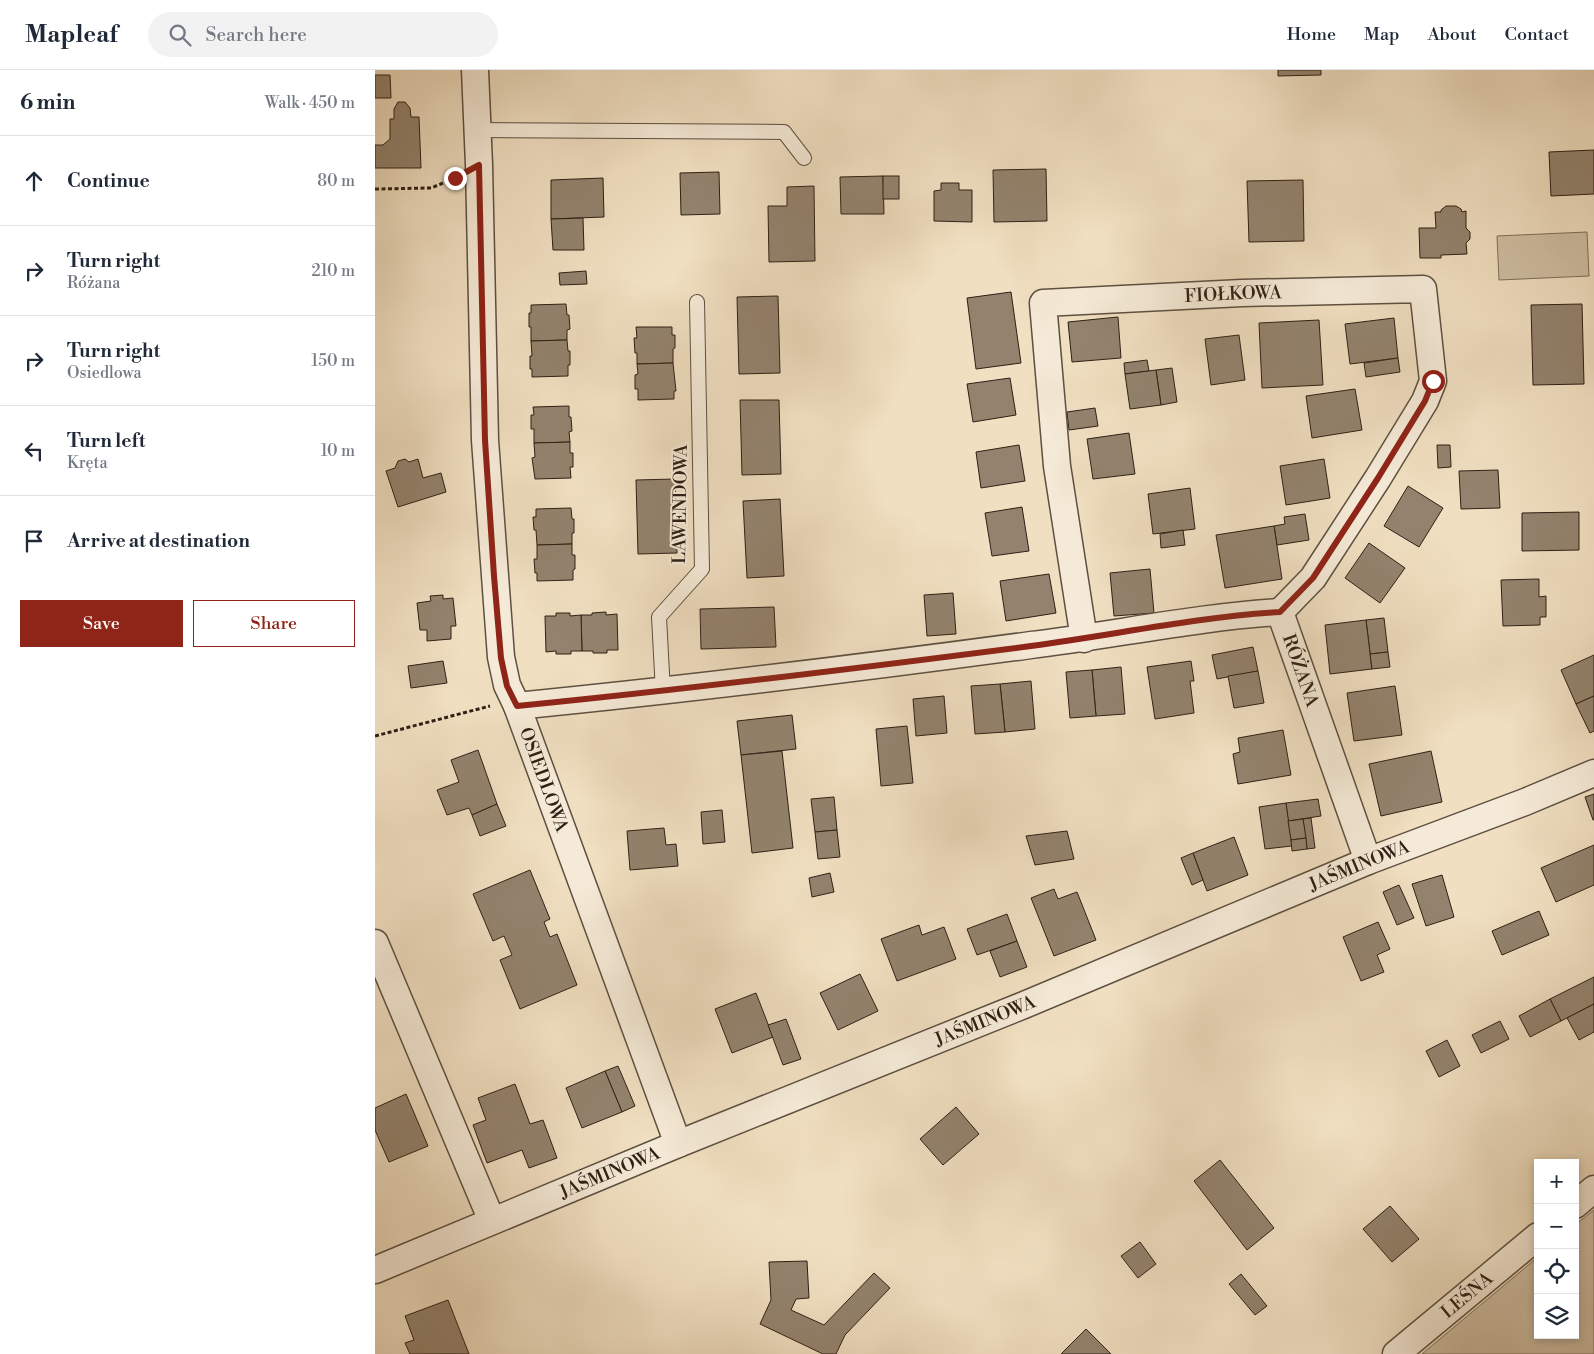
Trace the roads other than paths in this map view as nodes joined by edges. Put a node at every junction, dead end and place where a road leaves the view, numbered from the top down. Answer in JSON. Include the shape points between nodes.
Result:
{"nodes":[{"id":1,"x":475,"y":70,"type":"edge"},
{"id":2,"x":476,"y":130,"type":"junction"},
{"id":3,"x":804,"y":158,"type":"dead end"},
{"id":4,"x":697,"y":302,"type":"dead end"},
{"id":5,"x":1280,"y":612,"type":"junction"},
{"id":6,"x":1084,"y":639,"type":"junction"},
{"id":7,"x":663,"y":692,"type":"junction"},
{"id":8,"x":517,"y":706,"type":"junction"},
{"id":9,"x":1594,"y":773,"type":"edge"},
{"id":10,"x":1368,"y":862,"type":"junction"},
{"id":11,"x":375,"y":942,"type":"edge"},
{"id":12,"x":678,"y":1144,"type":"junction"},
{"id":13,"x":1594,"y":1189,"type":"edge"},
{"id":14,"x":1576,"y":1204,"type":"edge"},
{"id":15,"x":492,"y":1221,"type":"junction"},
{"id":16,"x":1534,"y":1239,"type":"edge"},
{"id":17,"x":375,"y":1270,"type":"edge"},
{"id":18,"x":1397,"y":1354,"type":"edge"}],
"edges":[{"from":1,"to":2,"type":"street","name":"OSIEDLOWA"},
{"from":2,"to":3,"type":"lane","via":[[784,132]]},
{"from":2,"to":8,"type":"street","name":"OSIEDLOWA","via":[[485,440],[493,567],[501,658],[507,686]]},
{"from":4,"to":7,"type":"lane","name":"LAWENDOWA","via":[[702,569],[659,617]]},
{"from":5,"to":6,"type":"street","name":"RÓŻANA","via":[[1247,614]]},
{"from":5,"to":6,"type":"street","name":"FIOŁKOWA","via":[[1313,578],[1425,401],[1433,381],[1423,290],[1243,293],[1043,303],[1057,466]]},
{"from":5,"to":10,"type":"street","name":"RÓŻANA"},
{"from":6,"to":7,"type":"street","name":"RÓŻANA"},
{"from":7,"to":8,"type":"street","name":"RÓŻANA"},
{"from":8,"to":12,"type":"street","name":"OSIEDLOWA"},
{"from":9,"to":10,"type":"street","name":"JAŚMINOWA"},
{"from":10,"to":12,"type":"street","name":"JAŚMINOWA"},
{"from":11,"to":15,"type":"street"},
{"from":12,"to":15,"type":"street","name":"JAŚMINOWA"},
{"from":13,"to":14,"type":"street"},
{"from":15,"to":17,"type":"street","name":"JAŚMINOWA"},
{"from":16,"to":18,"type":"street","name":"LEŚNA"}]}
